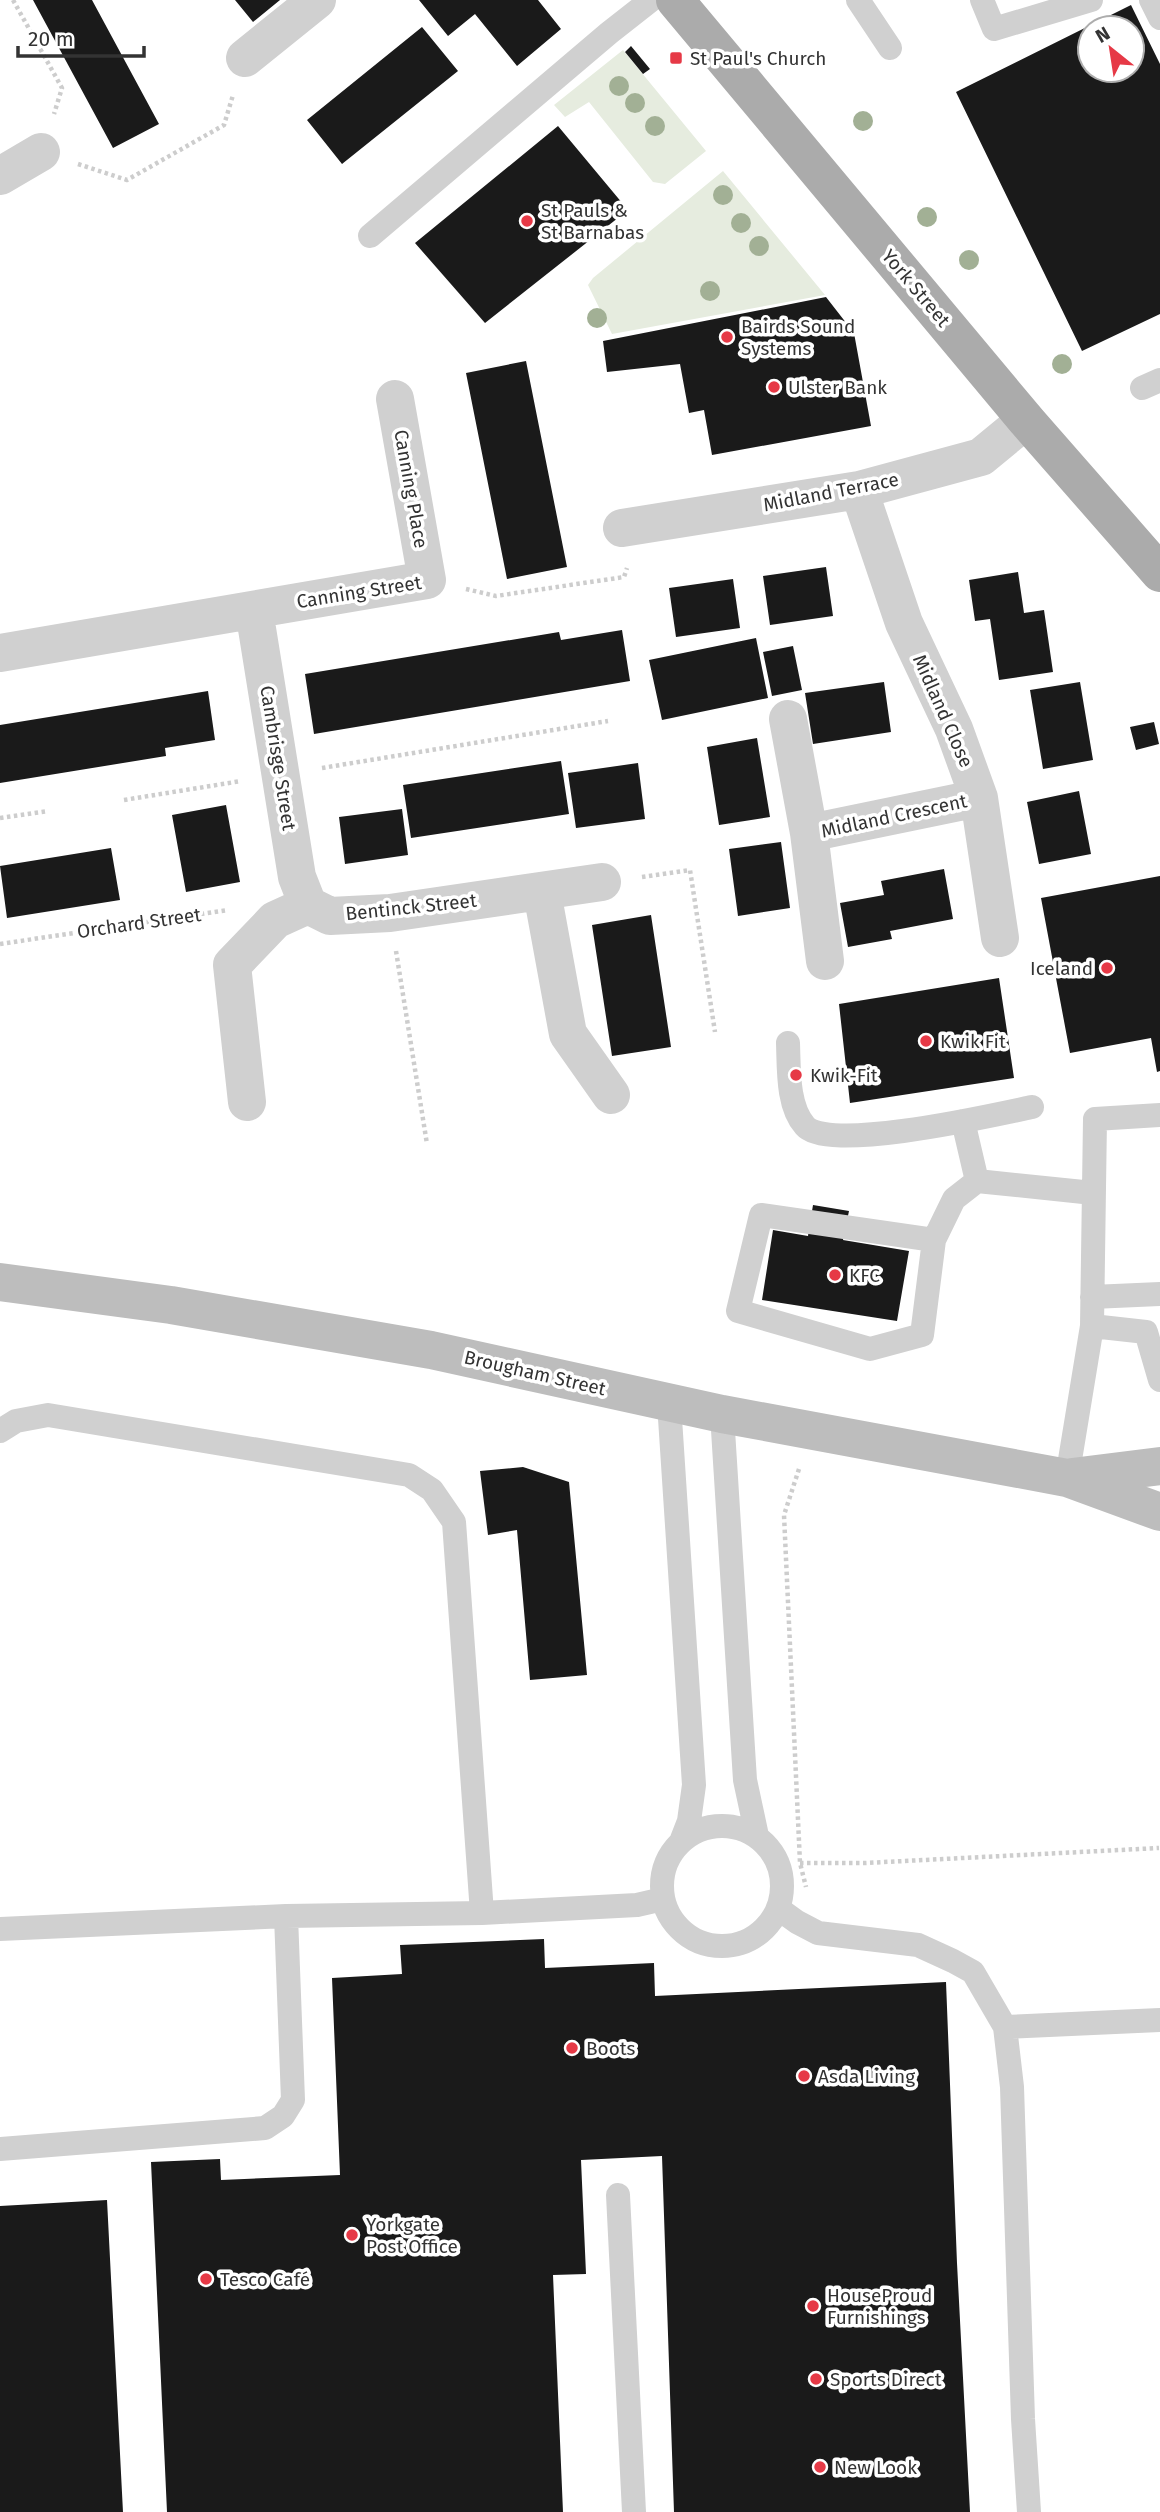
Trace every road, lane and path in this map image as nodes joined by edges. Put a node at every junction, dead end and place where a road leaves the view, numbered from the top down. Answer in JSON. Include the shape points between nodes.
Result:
{"nodes":[{"id":1,"x":13,"y":0,"type":"edge"},
{"id":2,"x":317,"y":0,"type":"edge"},
{"id":3,"x":651,"y":0,"type":"edge"},
{"id":4,"x":675,"y":0,"type":"edge"},
{"id":5,"x":858,"y":0,"type":"edge"},
{"id":6,"x":982,"y":0,"type":"edge"},
{"id":7,"x":1091,"y":0,"type":"edge"},
{"id":8,"x":1151,"y":0,"type":"edge"},
{"id":9,"x":1160,"y":18,"type":"edge"},
{"id":10,"x":890,"y":48,"type":"dead end"},
{"id":11,"x":245,"y":58,"type":"joint"},
{"id":12,"x":41,"y":152,"type":"junction"},
{"id":13,"x":0,"y":176,"type":"edge"},
{"id":14,"x":370,"y":236,"type":"dead end"},
{"id":15,"x":395,"y":399,"type":"dead end"},
{"id":16,"x":1026,"y":420,"type":"junction"},
{"id":17,"x":859,"y":490,"type":"junction"},
{"id":18,"x":622,"y":528,"type":"joint"},
{"id":19,"x":1160,"y":573,"type":"edge"},
{"id":20,"x":427,"y":580,"type":"junction"},
{"id":21,"x":254,"y":610,"type":"junction"},
{"id":22,"x":0,"y":653,"type":"edge"},
{"id":23,"x":788,"y":719,"type":"dead end"},
{"id":24,"x":608,"y":721,"type":"dead end"},
{"id":25,"x":280,"y":774,"type":"junction"},
{"id":26,"x":979,"y":798,"type":"junction"},
{"id":27,"x":124,"y":800,"type":"dead end"},
{"id":28,"x":48,"y":811,"type":"dead end"},
{"id":29,"x":0,"y":818,"type":"edge"},
{"id":30,"x":809,"y":834,"type":"junction"},
{"id":31,"x":602,"y":882,"type":"joint"},
{"id":32,"x":542,"y":891,"type":"junction"},
{"id":33,"x":291,"y":912,"type":"junction"},
{"id":34,"x":390,"y":913,"type":"junction"},
{"id":35,"x":1000,"y":938,"type":"dead end"},
{"id":36,"x":0,"y":944,"type":"edge"},
{"id":37,"x":825,"y":961,"type":"dead end"},
{"id":38,"x":715,"y":1032,"type":"dead end"},
{"id":39,"x":788,"y":1043,"type":"dead end"},
{"id":40,"x":611,"y":1095,"type":"dead end"},
{"id":41,"x":247,"y":1102,"type":"dead end"},
{"id":42,"x":1031,"y":1107,"type":"dead end"},
{"id":43,"x":1160,"y":1115,"type":"edge"},
{"id":44,"x":963,"y":1121,"type":"junction"},
{"id":45,"x":427,"y":1144,"type":"dead end"},
{"id":46,"x":977,"y":1181,"type":"junction"},
{"id":47,"x":1093,"y":1193,"type":"junction"},
{"id":48,"x":934,"y":1240,"type":"junction"},
{"id":49,"x":0,"y":1282,"type":"edge"},
{"id":50,"x":1160,"y":1294,"type":"edge"},
{"id":51,"x":1092,"y":1297,"type":"junction"},
{"id":52,"x":1091,"y":1326,"type":"junction"},
{"id":53,"x":1160,"y":1380,"type":"edge"},
{"id":54,"x":669,"y":1403,"type":"junction"},
{"id":55,"x":722,"y":1414,"type":"junction"},
{"id":56,"x":0,"y":1431,"type":"edge"},
{"id":57,"x":811,"y":1431,"type":"junction"},
{"id":58,"x":1160,"y":1466,"type":"edge"},
{"id":59,"x":1067,"y":1478,"type":"junction"},
{"id":60,"x":1160,"y":1512,"type":"edge"},
{"id":61,"x":757,"y":1836,"type":"junction"},
{"id":62,"x":682,"y":1839,"type":"junction"},
{"id":63,"x":1158,"y":1848,"type":"edge"},
{"id":64,"x":800,"y":1863,"type":"junction"},
{"id":65,"x":663,"y":1899,"type":"junction"},
{"id":66,"x":779,"y":1909,"type":"junction"},
{"id":67,"x":482,"y":1913,"type":"junction"},
{"id":68,"x":286,"y":1916,"type":"junction"},
{"id":69,"x":0,"y":1929,"type":"edge"},
{"id":70,"x":818,"y":1933,"type":"junction"},
{"id":71,"x":1160,"y":2020,"type":"edge"},
{"id":72,"x":1005,"y":2027,"type":"junction"},
{"id":73,"x":0,"y":2149,"type":"edge"},
{"id":74,"x":618,"y":2195,"type":"dead end"},
{"id":75,"x":634,"y":2512,"type":"edge"},
{"id":76,"x":1029,"y":2512,"type":"edge"}],
"edges":[{"from":1,"to":12,"type":"path","via":[[62,88]]},
{"from":2,"to":11,"type":"street"},
{"from":3,"to":14,"type":"lane"},
{"from":4,"to":16,"type":"main road","name":"York Street"},
{"from":5,"to":10,"type":"lane"},
{"from":6,"to":7,"type":"lane","via":[[994,29]]},
{"from":8,"to":9,"type":"lane"},
{"from":11,"to":12,"type":"path","via":[[224,125],[127,180]]},
{"from":12,"to":13,"type":"street"},
{"from":15,"to":20,"type":"street","name":"Canning Place"},
{"from":16,"to":17,"type":"street","name":"Midland Terrace","via":[[981,457]]},
{"from":16,"to":19,"type":"main road","name":"York Street"},
{"from":17,"to":18,"type":"street","name":"Midland Terrace"},
{"from":17,"to":26,"type":"street","name":"Midland Close","via":[[904,623],[954,729]]},
{"from":18,"to":20,"type":"path","name":"Canning Street","via":[[628,570],[624,578],[496,596]]},
{"from":20,"to":21,"type":"street","name":"Canning Street"},
{"from":21,"to":22,"type":"street","name":"Canning Street"},
{"from":21,"to":25,"type":"street","name":"Cambrisge Street"},
{"from":23,"to":30,"type":"street","name":"Midland Crescent"},
{"from":24,"to":25,"type":"path"},
{"from":25,"to":27,"type":"path"},
{"from":25,"to":33,"type":"street","name":"Cambrisge Street","via":[[297,877]]},
{"from":26,"to":30,"type":"street","name":"Midland Crescent"},
{"from":26,"to":35,"type":"street","name":"Midland Close"},
{"from":28,"to":29,"type":"path"},
{"from":30,"to":37,"type":"street","name":"Midland Crescent"},
{"from":31,"to":32,"type":"street","name":"Bentinck Street"},
{"from":31,"to":38,"type":"path","via":[[690,870]]},
{"from":32,"to":34,"type":"street","name":"Bentinck Street"},
{"from":32,"to":40,"type":"street","via":[[568,1034]]},
{"from":33,"to":34,"type":"street","name":"Bentinck Street","via":[[330,916]]},
{"from":33,"to":36,"type":"path","name":"Orchard Street","via":[[250,906]]},
{"from":33,"to":41,"type":"street","via":[[232,965]]},
{"from":34,"to":45,"type":"path"},
{"from":39,"to":44,"type":"lane","via":[[791,1098],[805,1127],[815,1132],[862,1136]]},
{"from":42,"to":44,"type":"lane"},
{"from":43,"to":47,"type":"lane","via":[[1095,1119]]},
{"from":44,"to":46,"type":"lane"},
{"from":46,"to":47,"type":"lane"},
{"from":46,"to":48,"type":"lane","via":[[954,1199]]},
{"from":47,"to":51,"type":"lane"},
{"from":48,"to":48,"type":"lane","via":[[761,1216],[738,1311],[870,1349],[922,1335]]},
{"from":49,"to":54,"type":"street","name":"Brougham Street","via":[[171,1305],[431,1350]]},
{"from":50,"to":51,"type":"lane"},
{"from":51,"to":52,"type":"lane"},
{"from":52,"to":53,"type":"lane","via":[[1146,1332]]},
{"from":52,"to":59,"type":"lane"},
{"from":54,"to":55,"type":"street","name":"Brougham Street"},
{"from":54,"to":62,"type":"lane","via":[[694,1785]]},
{"from":55,"to":57,"type":"street","name":"Brougham Street"},
{"from":55,"to":61,"type":"lane","via":[[744,1780]]},
{"from":56,"to":67,"type":"lane","via":[[16,1421],[48,1415],[409,1475],[432,1490],[454,1522]]},
{"from":57,"to":59,"type":"street","name":"Brougham Street"},
{"from":57,"to":64,"type":"path","via":[[784,1516]]},
{"from":58,"to":59,"type":"street","name":"Brougham Street"},
{"from":59,"to":60,"type":"street","name":"Brougham Street"},
{"from":61,"to":62,"type":"lane","via":[[719,1825]]},
{"from":61,"to":66,"type":"lane","via":[[772,1850],[780,1869]]},
{"from":62,"to":65,"type":"lane","via":[[663,1873]]},
{"from":63,"to":64,"type":"path"},
{"from":64,"to":70,"type":"path"},
{"from":65,"to":66,"type":"lane","via":[[678,1928],[713,1946],[733,1946],[752,1939]]},
{"from":65,"to":67,"type":"lane","via":[[637,1905]]},
{"from":66,"to":70,"type":"lane"},
{"from":67,"to":68,"type":"lane"},
{"from":68,"to":69,"type":"lane"},
{"from":68,"to":73,"type":"lane","via":[[293,2100],[283,2116],[265,2127]]},
{"from":70,"to":72,"type":"lane","via":[[918,1945],[953,1961],[973,1972]]},
{"from":71,"to":72,"type":"lane"},
{"from":72,"to":76,"type":"lane","via":[[1012,2087]]},
{"from":74,"to":75,"type":"lane"}]}
